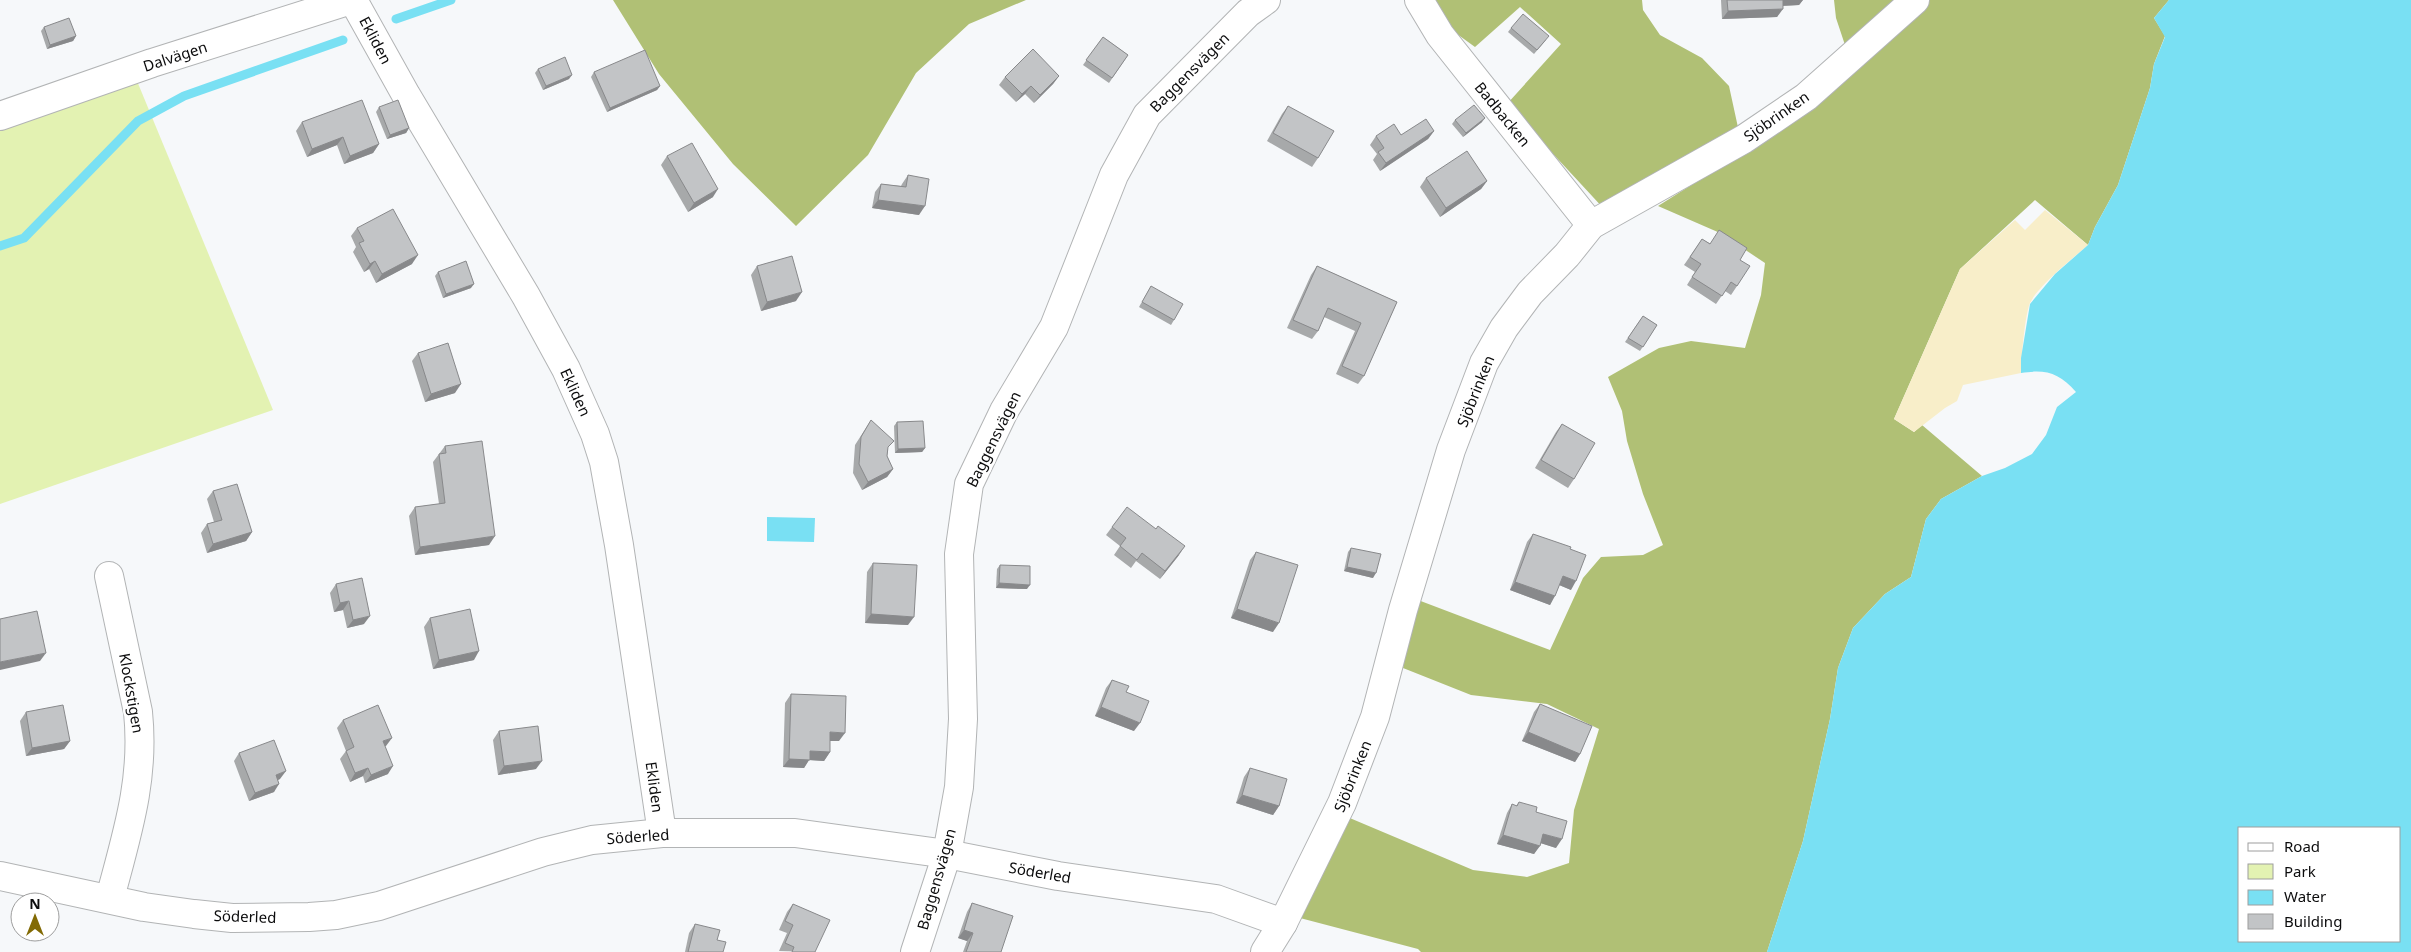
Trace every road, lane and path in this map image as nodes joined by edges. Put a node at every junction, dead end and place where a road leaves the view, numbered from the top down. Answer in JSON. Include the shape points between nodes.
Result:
{"nodes":[{"id":1,"x":352,"y":0,"type":"edge"},
{"id":2,"x":1266,"y":0,"type":"edge"},
{"id":3,"x":1419,"y":0,"type":"edge"},
{"id":4,"x":1915,"y":0,"type":"edge"},
{"id":5,"x":0,"y":116,"type":"edge"},
{"id":6,"x":1591,"y":225,"type":"junction"},
{"id":7,"x":109,"y":576,"type":"dead end"},
{"id":8,"x":662,"y":833,"type":"junction"},
{"id":9,"x":947,"y":854,"type":"junction"},
{"id":10,"x":0,"y":876,"type":"edge"},
{"id":11,"x":110,"y":898,"type":"junction"},
{"id":12,"x":1283,"y":923,"type":"junction"},
{"id":13,"x":915,"y":952,"type":"edge"},
{"id":14,"x":1265,"y":952,"type":"edge"}],
"edges":[{"from":1,"to":5,"type":"street","name":"Dalvägen","via":[[152,63]]},
{"from":1,"to":8,"type":"street","name":"Ekliden","via":[[526,296],[566,369],[596,434],[619,545]]},
{"from":2,"to":9,"type":"street","name":"Baggensvägen","via":[[1248,13],[1146,114],[1114,175],[1054,327],[1004,411],[969,484],[960,554],[963,719],[960,787]]},
{"from":3,"to":6,"type":"street","name":"Badbacken","via":[[1440,36]]},
{"from":4,"to":6,"type":"street","name":"Sjöbrinken","via":[[1806,97],[1744,139]]},
{"from":6,"to":12,"type":"street","name":"Sjöbrinken","via":[[1530,293],[1504,328],[1484,363],[1449,458],[1375,717],[1342,803]]},
{"from":7,"to":11,"type":"street","name":"Klockstigen","via":[[140,732],[140,774]]},
{"from":8,"to":9,"type":"street","name":"Söderled","via":[[795,833]]},
{"from":8,"to":11,"type":"street","name":"Söderled","via":[[592,840],[544,852],[379,906],[336,915],[232,918],[144,907]]},
{"from":9,"to":12,"type":"street","name":"Söderled","via":[[1058,876],[1216,899]]},
{"from":9,"to":13,"type":"street","name":"Baggensvägen"},
{"from":10,"to":11,"type":"street","name":"Söderled"},
{"from":12,"to":14,"type":"street","name":"Sjöbrinken"}]}
